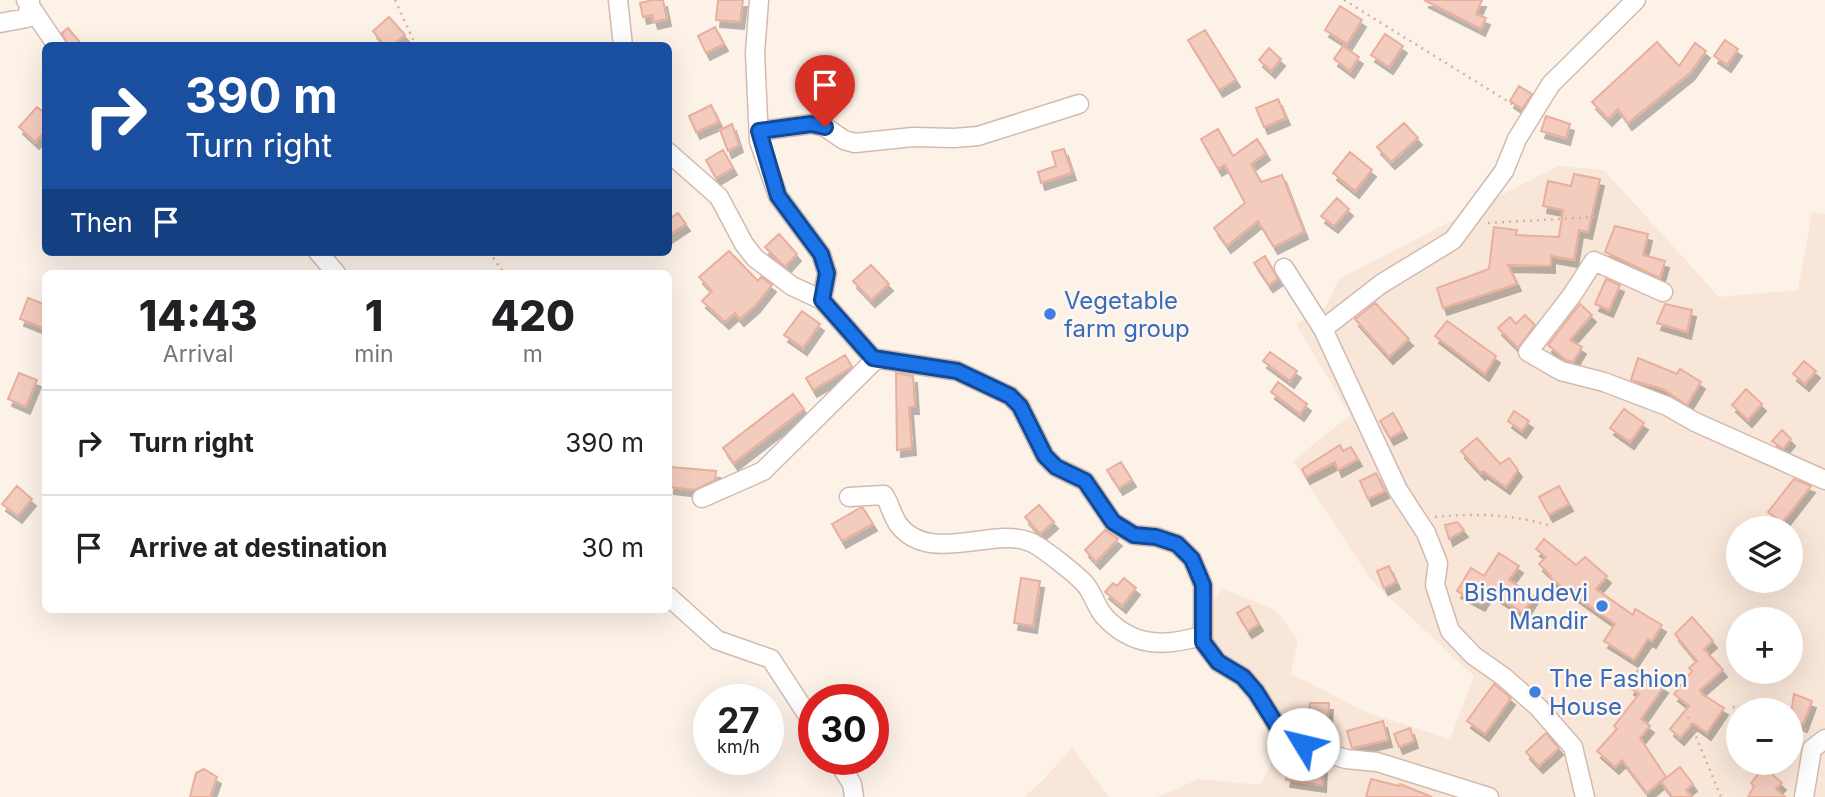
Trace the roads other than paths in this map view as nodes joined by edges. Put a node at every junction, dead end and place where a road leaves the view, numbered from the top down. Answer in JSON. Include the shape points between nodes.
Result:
{"nodes":[{"id":1,"x":618,"y":0,"type":"edge"},
{"id":2,"x":759,"y":0,"type":"edge"},
{"id":3,"x":1636,"y":0,"type":"edge"},
{"id":4,"x":29,"y":3,"type":"edge"},
{"id":5,"x":0,"y":23,"type":"edge"},
{"id":6,"x":54,"y":42,"type":"edge"},
{"id":7,"x":623,"y":42,"type":"edge"},
{"id":8,"x":1079,"y":104,"type":"dead end"},
{"id":9,"x":759,"y":131,"type":"junction"},
{"id":10,"x":672,"y":160,"type":"edge"},
{"id":11,"x":322,"y":256,"type":"edge"},
{"id":12,"x":1284,"y":268,"type":"dead end"},
{"id":13,"x":334,"y":270,"type":"edge"},
{"id":14,"x":1663,"y":292,"type":"dead end"},
{"id":15,"x":822,"y":300,"type":"junction"},
{"id":16,"x":1323,"y":329,"type":"junction"},
{"id":17,"x":876,"y":359,"type":"junction"},
{"id":18,"x":1825,"y":480,"type":"edge"},
{"id":19,"x":849,"y":497,"type":"dead end"},
{"id":20,"x":702,"y":498,"type":"dead end"},
{"id":21,"x":672,"y":600,"type":"edge"},
{"id":22,"x":1201,"y":636,"type":"junction"},
{"id":23,"x":798,"y":700,"type":"edge"},
{"id":24,"x":1819,"y":734,"type":"edge"},
{"id":25,"x":846,"y":775,"type":"edge"},
{"id":26,"x":854,"y":797,"type":"edge"},
{"id":27,"x":1489,"y":797,"type":"edge"},
{"id":28,"x":1585,"y":797,"type":"edge"},
{"id":29,"x":1804,"y":797,"type":"edge"}],
"edges":[{"from":1,"to":7,"type":"street"},
{"from":2,"to":9,"type":"street","via":[[755,53]]},
{"from":3,"to":16,"type":"street","via":[[1551,84],[1504,171],[1453,240],[1381,284]]},
{"from":4,"to":5,"type":"street","via":[[27,18]]},
{"from":4,"to":6,"type":"street"},
{"from":8,"to":9,"type":"street","via":[[978,136],[855,143],[811,124]]},
{"from":9,"to":15,"type":"street","via":[[778,196],[821,254],[827,273]]},
{"from":10,"to":15,"type":"street","via":[[719,197],[755,258],[770,272]]},
{"from":11,"to":13,"type":"street"},
{"from":12,"to":16,"type":"street"},
{"from":14,"to":18,"type":"street","via":[[1594,261],[1528,352],[1561,371],[1667,406]]},
{"from":15,"to":17,"type":"street"},
{"from":16,"to":28,"type":"street","via":[[1398,490],[1438,563],[1435,585],[1450,631],[1538,707],[1573,747]]},
{"from":17,"to":20,"type":"street","via":[[762,471]]},
{"from":17,"to":22,"type":"street","via":[[957,371],[1010,396],[1020,406],[1045,456],[1085,481],[1113,522],[1134,535],[1170,540],[1192,559],[1203,585]]},
{"from":19,"to":22,"type":"street","via":[[884,495],[898,523],[909,534],[928,541],[1029,540],[1085,584],[1104,616],[1134,640],[1156,645]]},
{"from":21,"to":23,"type":"street","via":[[717,640],[771,659]]},
{"from":22,"to":27,"type":"street","via":[[1218,662],[1243,677],[1256,692],[1288,737],[1319,751],[1405,769]]},
{"from":24,"to":29,"type":"street"},
{"from":25,"to":26,"type":"street"}]}
